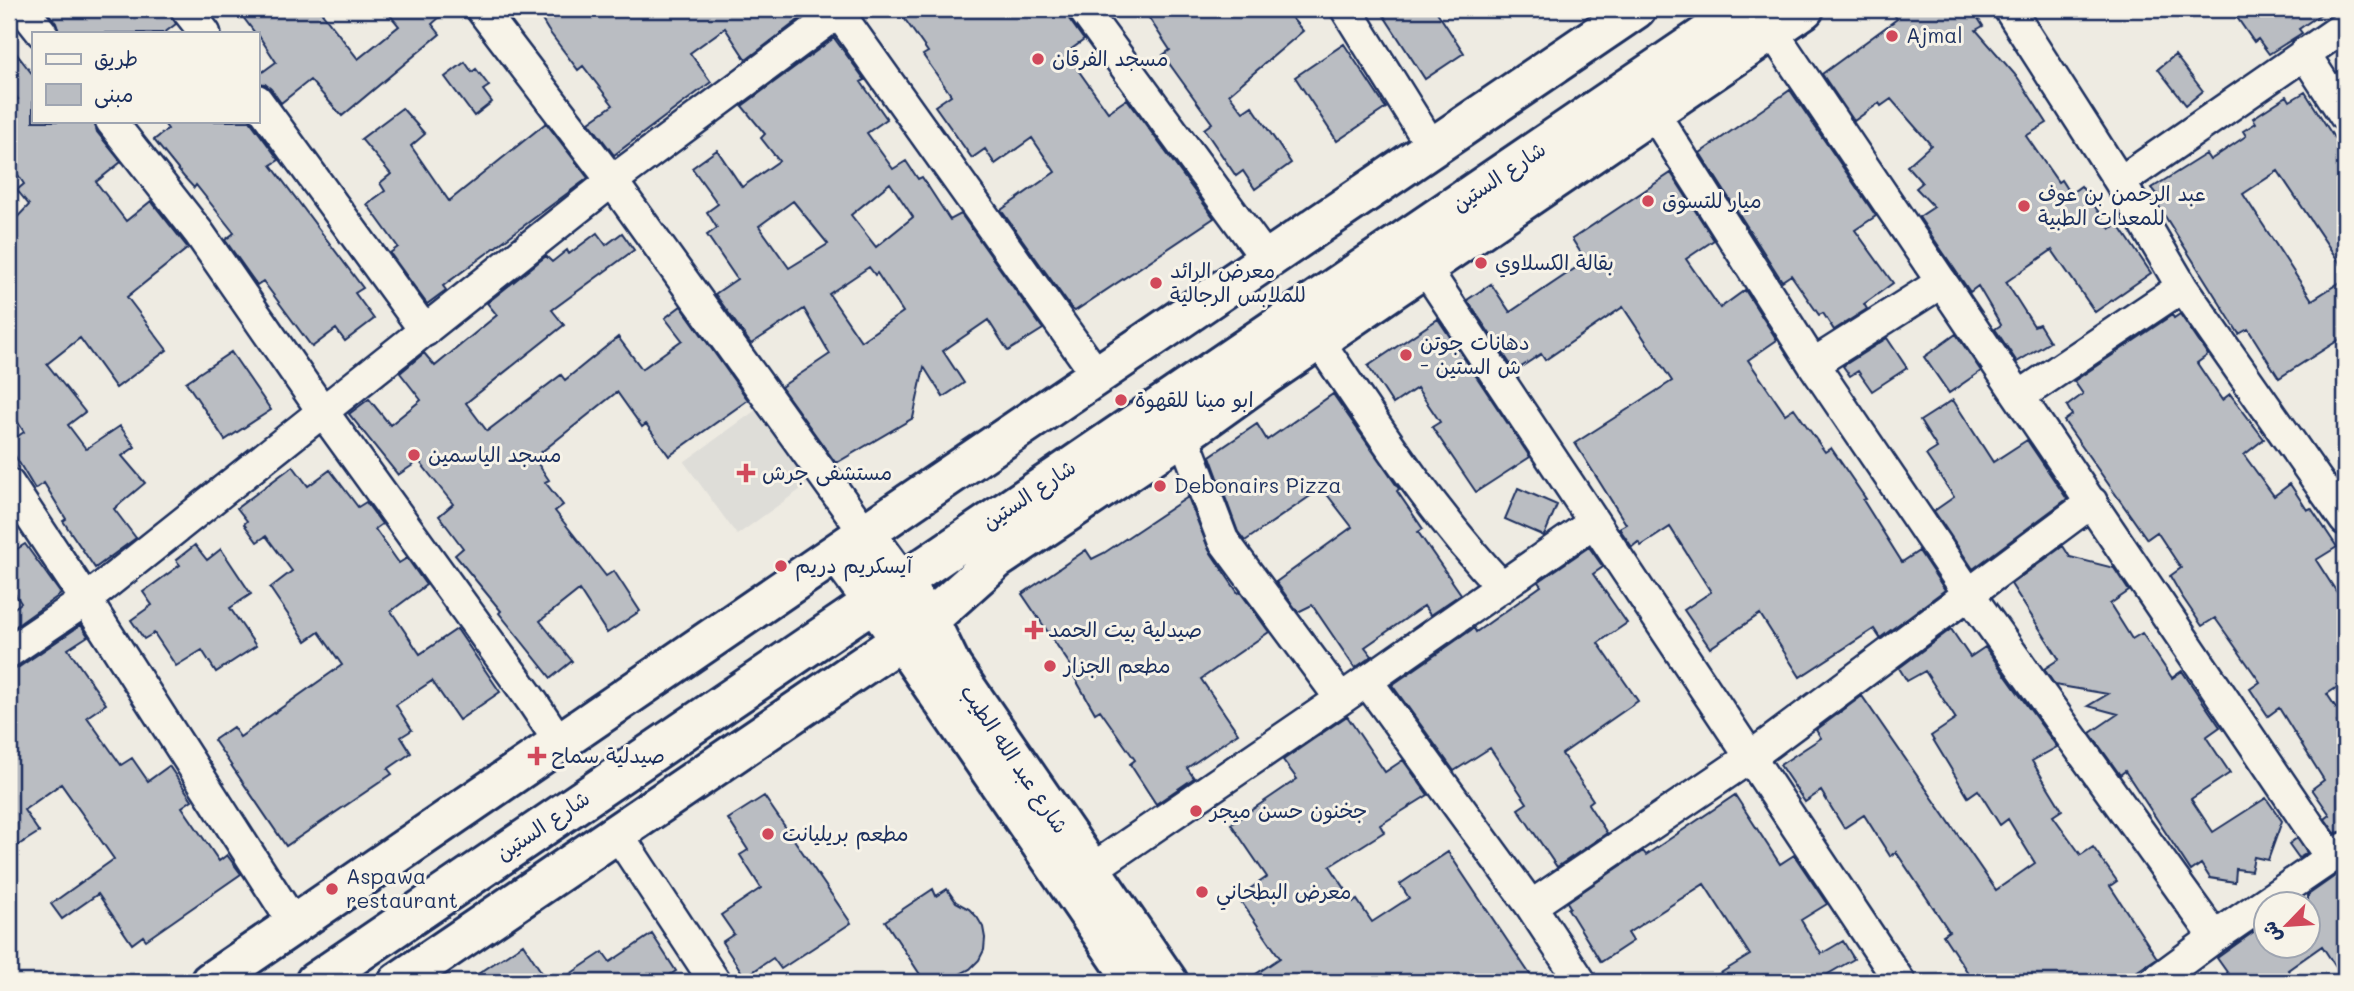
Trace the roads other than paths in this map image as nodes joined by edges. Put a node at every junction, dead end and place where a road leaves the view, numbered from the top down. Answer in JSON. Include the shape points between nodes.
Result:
{"nodes":[{"id":1,"x":23,"y":9,"type":"edge"},
{"id":2,"x":186,"y":9,"type":"edge"},
{"id":3,"x":481,"y":9,"type":"edge"},
{"id":4,"x":1083,"y":9,"type":"edge"},
{"id":5,"x":1346,"y":9,"type":"edge"},
{"id":6,"x":1636,"y":9,"type":"edge"},
{"id":7,"x":1804,"y":9,"type":"edge"},
{"id":8,"x":2009,"y":9,"type":"edge"},
{"id":9,"x":839,"y":10,"type":"edge"},
{"id":10,"x":1758,"y":20,"type":"edge"},
{"id":11,"x":2345,"y":26,"type":"edge"},
{"id":12,"x":41,"y":32,"type":"edge"},
{"id":13,"x":204,"y":32,"type":"edge"},
{"id":14,"x":2304,"y":54,"type":"junction"},
{"id":15,"x":259,"y":103,"type":"edge"},
{"id":16,"x":1653,"y":112,"type":"junction"},
{"id":17,"x":2345,"y":116,"type":"edge"},
{"id":18,"x":112,"y":122,"type":"edge"},
{"id":19,"x":1432,"y":148,"type":"junction"},
{"id":20,"x":1532,"y":175,"type":"junction"},
{"id":21,"x":612,"y":181,"type":"junction"},
{"id":22,"x":2120,"y":182,"type":"junction"},
{"id":23,"x":1267,"y":260,"type":"junction"},
{"id":24,"x":1425,"y":268,"type":"junction"},
{"id":25,"x":1942,"y":282,"type":"junction"},
{"id":26,"x":2182,"y":287,"type":"junction"},
{"id":27,"x":425,"y":331,"type":"junction"},
{"id":28,"x":1319,"y":341,"type":"junction"},
{"id":29,"x":1813,"y":364,"type":"junction"},
{"id":30,"x":1097,"y":374,"type":"junction"},
{"id":31,"x":2020,"y":396,"type":"junction"},
{"id":32,"x":323,"y":412,"type":"junction"},
{"id":33,"x":1184,"y":435,"type":"junction"},
{"id":34,"x":9,"y":484,"type":"edge"},
{"id":35,"x":2092,"y":502,"type":"junction"},
{"id":36,"x":2345,"y":520,"type":"edge"},
{"id":37,"x":1594,"y":522,"type":"junction"},
{"id":38,"x":851,"y":543,"type":"junction"},
{"id":39,"x":1502,"y":587,"type":"junction"},
{"id":40,"x":887,"y":592,"type":"junction"},
{"id":41,"x":1969,"y":594,"type":"junction"},
{"id":42,"x":86,"y":600,"type":"junction"},
{"id":43,"x":915,"y":630,"type":"junction"},
{"id":44,"x":9,"y":652,"type":"edge"},
{"id":45,"x":1367,"y":681,"type":"junction"},
{"id":46,"x":1341,"y":699,"type":"junction"},
{"id":47,"x":560,"y":743,"type":"junction"},
{"id":48,"x":1749,"y":758,"type":"junction"},
{"id":49,"x":617,"y":833,"type":"junction"},
{"id":50,"x":2338,"y":853,"type":"edge"},
{"id":51,"x":1079,"y":877,"type":"junction"},
{"id":52,"x":437,"y":899,"type":"junction"},
{"id":53,"x":1531,"y":906,"type":"junction"},
{"id":54,"x":294,"y":925,"type":"junction"},
{"id":55,"x":467,"y":935,"type":"junction"},
{"id":56,"x":2215,"y":937,"type":"junction"},
{"id":57,"x":210,"y":982,"type":"edge"},
{"id":58,"x":315,"y":982,"type":"edge"},
{"id":59,"x":398,"y":982,"type":"edge"},
{"id":60,"x":715,"y":982,"type":"edge"},
{"id":61,"x":1135,"y":982,"type":"edge"},
{"id":62,"x":1167,"y":982,"type":"edge"},
{"id":63,"x":1581,"y":982,"type":"edge"},
{"id":64,"x":1900,"y":982,"type":"edge"},
{"id":65,"x":2154,"y":982,"type":"edge"}],
"edges":[{"from":1,"to":12,"type":"street"},
{"from":2,"to":13,"type":"street"},
{"from":3,"to":21,"type":"street"},
{"from":4,"to":23,"type":"street"},
{"from":5,"to":19,"type":"street"},
{"from":6,"to":19,"type":"main road"},
{"from":7,"to":10,"type":"main road"},
{"from":8,"to":22,"type":"street"},
{"from":9,"to":21,"type":"street"},
{"from":9,"to":30,"type":"street"},
{"from":10,"to":16,"type":"main road"},
{"from":10,"to":20,"type":"main road","name":"شارع الستين"},
{"from":10,"to":25,"type":"street"},
{"from":11,"to":14,"type":"street"},
{"from":14,"to":17,"type":"street"},
{"from":14,"to":22,"type":"street"},
{"from":15,"to":27,"type":"street"},
{"from":16,"to":20,"type":"main road"},
{"from":16,"to":29,"type":"street"},
{"from":18,"to":32,"type":"street","via":[[199,233]]},
{"from":19,"to":23,"type":"main road"},
{"from":20,"to":24,"type":"main road"},
{"from":20,"to":40,"type":"main road","name":"شارع الستين"},
{"from":21,"to":27,"type":"street"},
{"from":21,"to":38,"type":"street"},
{"from":22,"to":26,"type":"street"},
{"from":23,"to":30,"type":"main road"},
{"from":24,"to":28,"type":"main road"},
{"from":24,"to":37,"type":"street"},
{"from":25,"to":29,"type":"street"},
{"from":25,"to":31,"type":"street"},
{"from":26,"to":31,"type":"street"},
{"from":26,"to":36,"type":"street"},
{"from":27,"to":32,"type":"street"},
{"from":28,"to":33,"type":"main road"},
{"from":28,"to":39,"type":"street","via":[[1400,461]]},
{"from":29,"to":41,"type":"street"},
{"from":30,"to":38,"type":"main road"},
{"from":31,"to":35,"type":"street"},
{"from":32,"to":42,"type":"street"},
{"from":32,"to":47,"type":"street"},
{"from":33,"to":43,"type":"main road","via":[[996,560]]},
{"from":33,"to":46,"type":"street","via":[[1223,540]]},
{"from":34,"to":42,"type":"street"},
{"from":35,"to":41,"type":"street"},
{"from":35,"to":50,"type":"street"},
{"from":37,"to":39,"type":"street"},
{"from":37,"to":48,"type":"street"},
{"from":38,"to":40,"type":"main road","name":"شارع عبد الله الطيب"},
{"from":38,"to":47,"type":"main road"},
{"from":39,"to":45,"type":"street"},
{"from":40,"to":43,"type":"main road","name":"شارع عبد الله الطيب"},
{"from":40,"to":52,"type":"main road","name":"شارع الستين"},
{"from":41,"to":48,"type":"street"},
{"from":41,"to":56,"type":"street"},
{"from":42,"to":44,"type":"street"},
{"from":42,"to":54,"type":"street"},
{"from":43,"to":49,"type":"main road"},
{"from":43,"to":51,"type":"main road","name":"شارع عبد الله الطيب"},
{"from":45,"to":46,"type":"street"},
{"from":45,"to":53,"type":"street"},
{"from":46,"to":51,"type":"street"},
{"from":47,"to":54,"type":"main road"},
{"from":48,"to":53,"type":"street"},
{"from":48,"to":64,"type":"street"},
{"from":49,"to":55,"type":"main road"},
{"from":49,"to":60,"type":"street"},
{"from":50,"to":56,"type":"street"},
{"from":51,"to":61,"type":"main road","name":"شارع عبد الله الطيب"},
{"from":51,"to":62,"type":"main road","name":"شارع عبد الله الطيب"},
{"from":52,"to":55,"type":"main road"},
{"from":52,"to":58,"type":"main road","name":"شارع الستين"},
{"from":53,"to":63,"type":"street"},
{"from":54,"to":57,"type":"main road"},
{"from":55,"to":59,"type":"main road"},
{"from":56,"to":65,"type":"street"}]}
